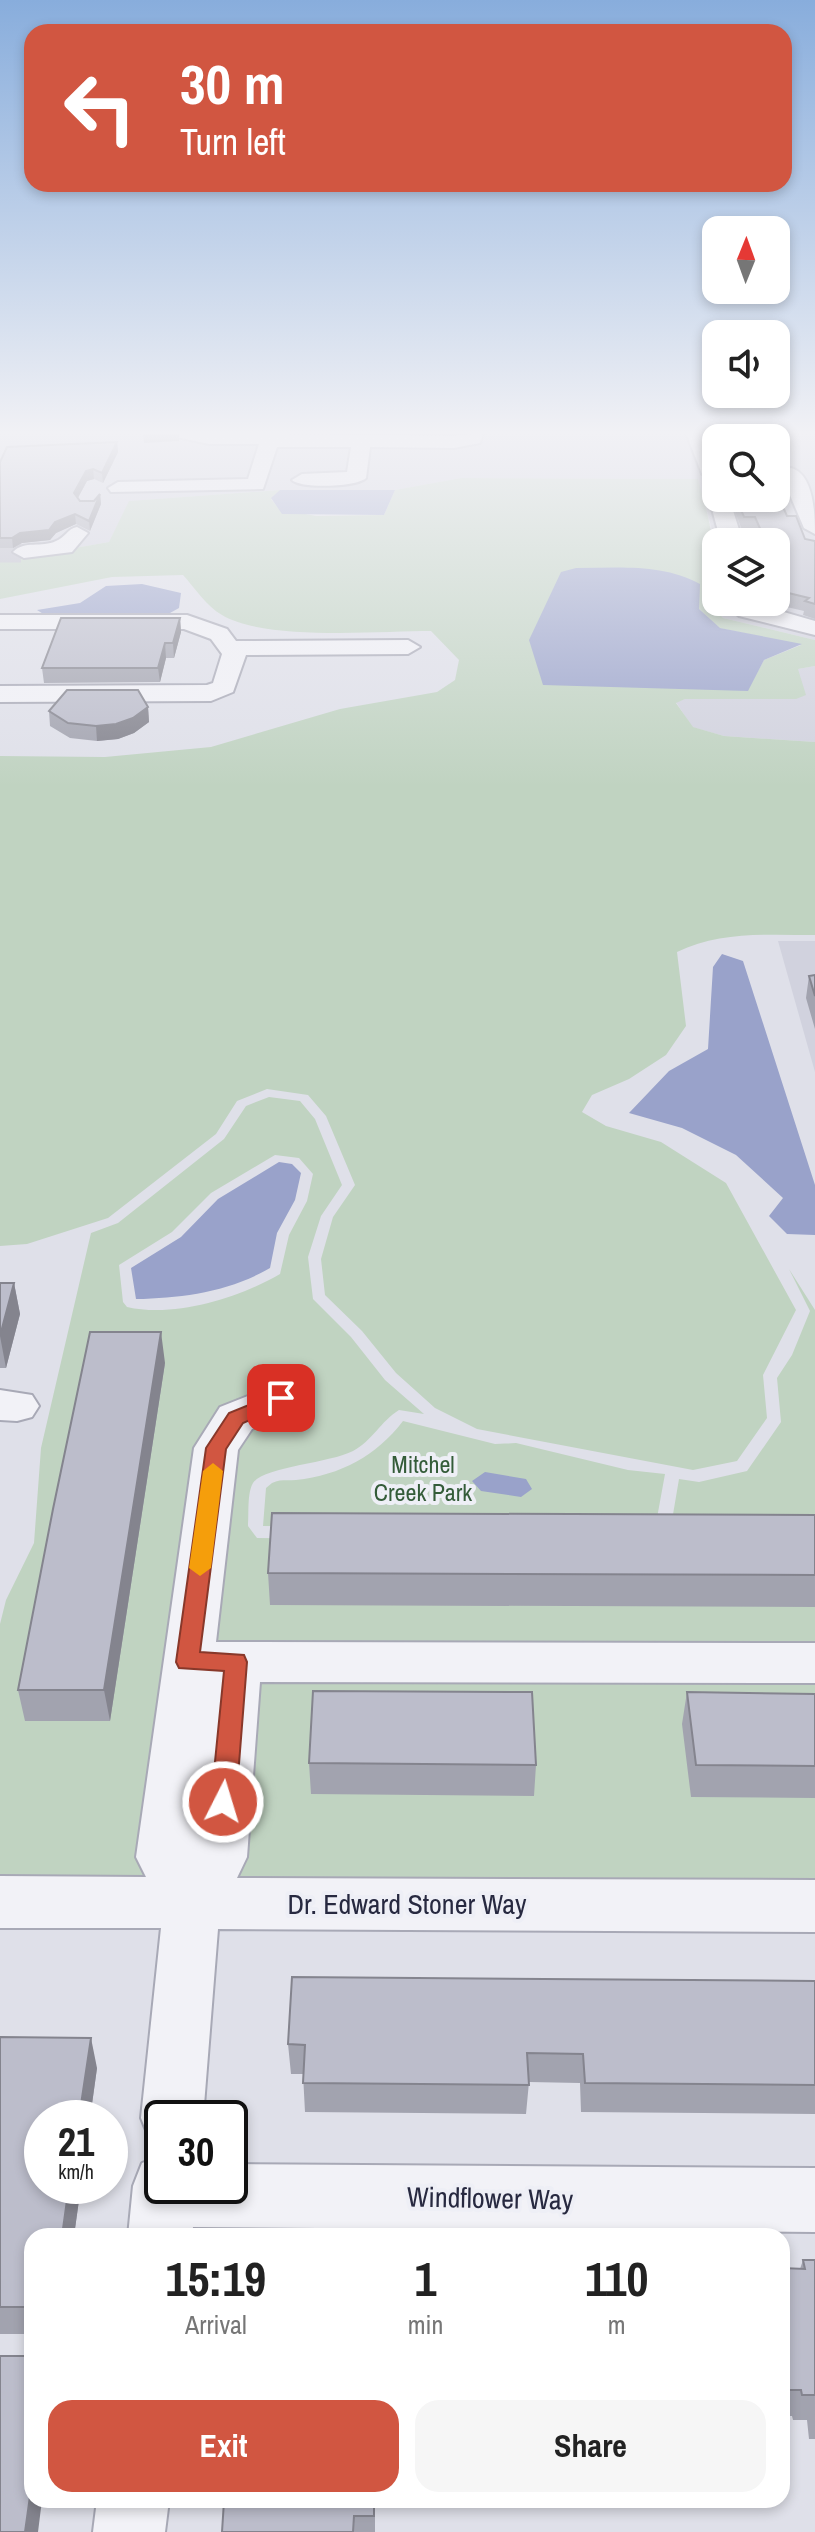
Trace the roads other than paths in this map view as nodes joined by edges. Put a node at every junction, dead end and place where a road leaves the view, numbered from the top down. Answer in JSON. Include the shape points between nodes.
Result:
{"nodes":[{"id":1,"x":31,"y":551,"type":"edge"},
{"id":2,"x":24,"y":552,"type":"tunnel mouth"},
{"id":3,"x":767,"y":616,"type":"edge"},
{"id":4,"x":0,"y":622,"type":"edge"},
{"id":5,"x":815,"y":628,"type":"edge"},
{"id":6,"x":408,"y":647,"type":"dead end"},
{"id":7,"x":229,"y":648,"type":"junction"},
{"id":8,"x":0,"y":694,"type":"edge"},
{"id":9,"x":281,"y":1398,"type":"dead end"},
{"id":10,"x":212,"y":1662,"type":"junction"},
{"id":11,"x":815,"y":1663,"type":"edge"},
{"id":12,"x":0,"y":1902,"type":"edge"},
{"id":13,"x":192,"y":1903,"type":"junction"},
{"id":14,"x":815,"y":1906,"type":"edge"},
{"id":15,"x":174,"y":2100,"type":"edge"},
{"id":16,"x":815,"y":2200,"type":"edge"},
{"id":17,"x":163,"y":2206,"type":"edge"},
{"id":18,"x":132,"y":2508,"type":"edge"},
{"id":19,"x":129,"y":2532,"type":"edge"}],
"edges":[{"from":1,"to":2,"type":"street"},
{"from":3,"to":5,"type":"street"},
{"from":4,"to":7,"type":"street","via":[[187,622],[219,634]]},
{"from":6,"to":7,"type":"street"},
{"from":7,"to":8,"type":"street","via":[[234,654],[224,687],[211,693]]},
{"from":9,"to":10,"type":"street","via":[[236,1418],[216,1448]]},
{"from":10,"to":11,"type":"street"},
{"from":10,"to":13,"type":"street","via":[[200,1774],[219,1857]]},
{"from":12,"to":13,"type":"street","name":"Dr. Edward Stoner Way"},
{"from":13,"to":14,"type":"street","name":"Dr. Edward Stoner Way"},
{"from":13,"to":15,"type":"street"},
{"from":16,"to":17,"type":"street","name":"Windflower Way"},
{"from":18,"to":19,"type":"street"}]}
